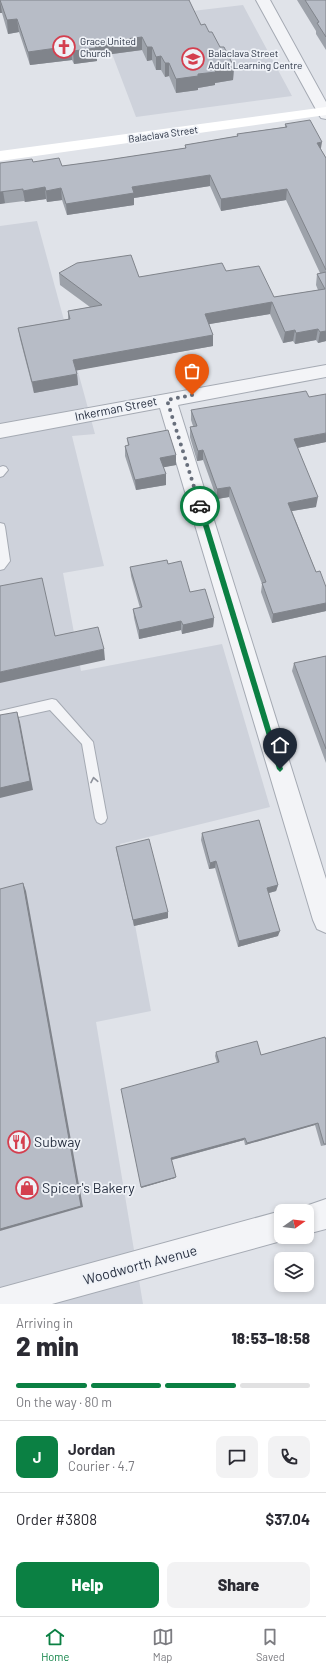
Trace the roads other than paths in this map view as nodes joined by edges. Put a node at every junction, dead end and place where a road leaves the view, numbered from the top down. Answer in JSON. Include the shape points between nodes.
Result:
{"nodes":[{"id":1,"x":263,"y":0,"type":"edge"},
{"id":2,"x":325,"y":113,"type":"edge"},
{"id":3,"x":0,"y":156,"type":"edge"},
{"id":4,"x":326,"y":371,"type":"edge"},
{"id":5,"x":167,"y":400,"type":"junction"},
{"id":6,"x":0,"y":431,"type":"edge"},
{"id":7,"x":0,"y":527,"type":"edge"},
{"id":8,"x":0,"y":566,"type":"edge"},
{"id":9,"x":0,"y":716,"type":"edge"},
{"id":10,"x":101,"y":818,"type":"dead end"},
{"id":11,"x":326,"y":920,"type":"edge"},
{"id":12,"x":326,"y":1214,"type":"edge"},
{"id":13,"x":314,"y":1217,"type":"edge"},
{"id":14,"x":274,"y":1228,"type":"edge"},
{"id":15,"x":0,"y":1304,"type":"edge"}],
"edges":[{"from":1,"to":2,"type":"street"},
{"from":2,"to":3,"type":"street","name":"Balaclava Street"},
{"from":4,"to":5,"type":"street","name":"Inkerman Street"},
{"from":5,"to":6,"type":"street","name":"Inkerman Street"},
{"from":5,"to":11,"type":"street"},
{"from":7,"to":8,"type":"lane","via":[[6,561]]},
{"from":10,"to":9,"type":"lane","one_way":true,"via":[[87,742],[52,704]]},
{"from":12,"to":13,"type":"street"},
{"from":14,"to":15,"type":"street","name":"Woodworth Avenue"}]}
